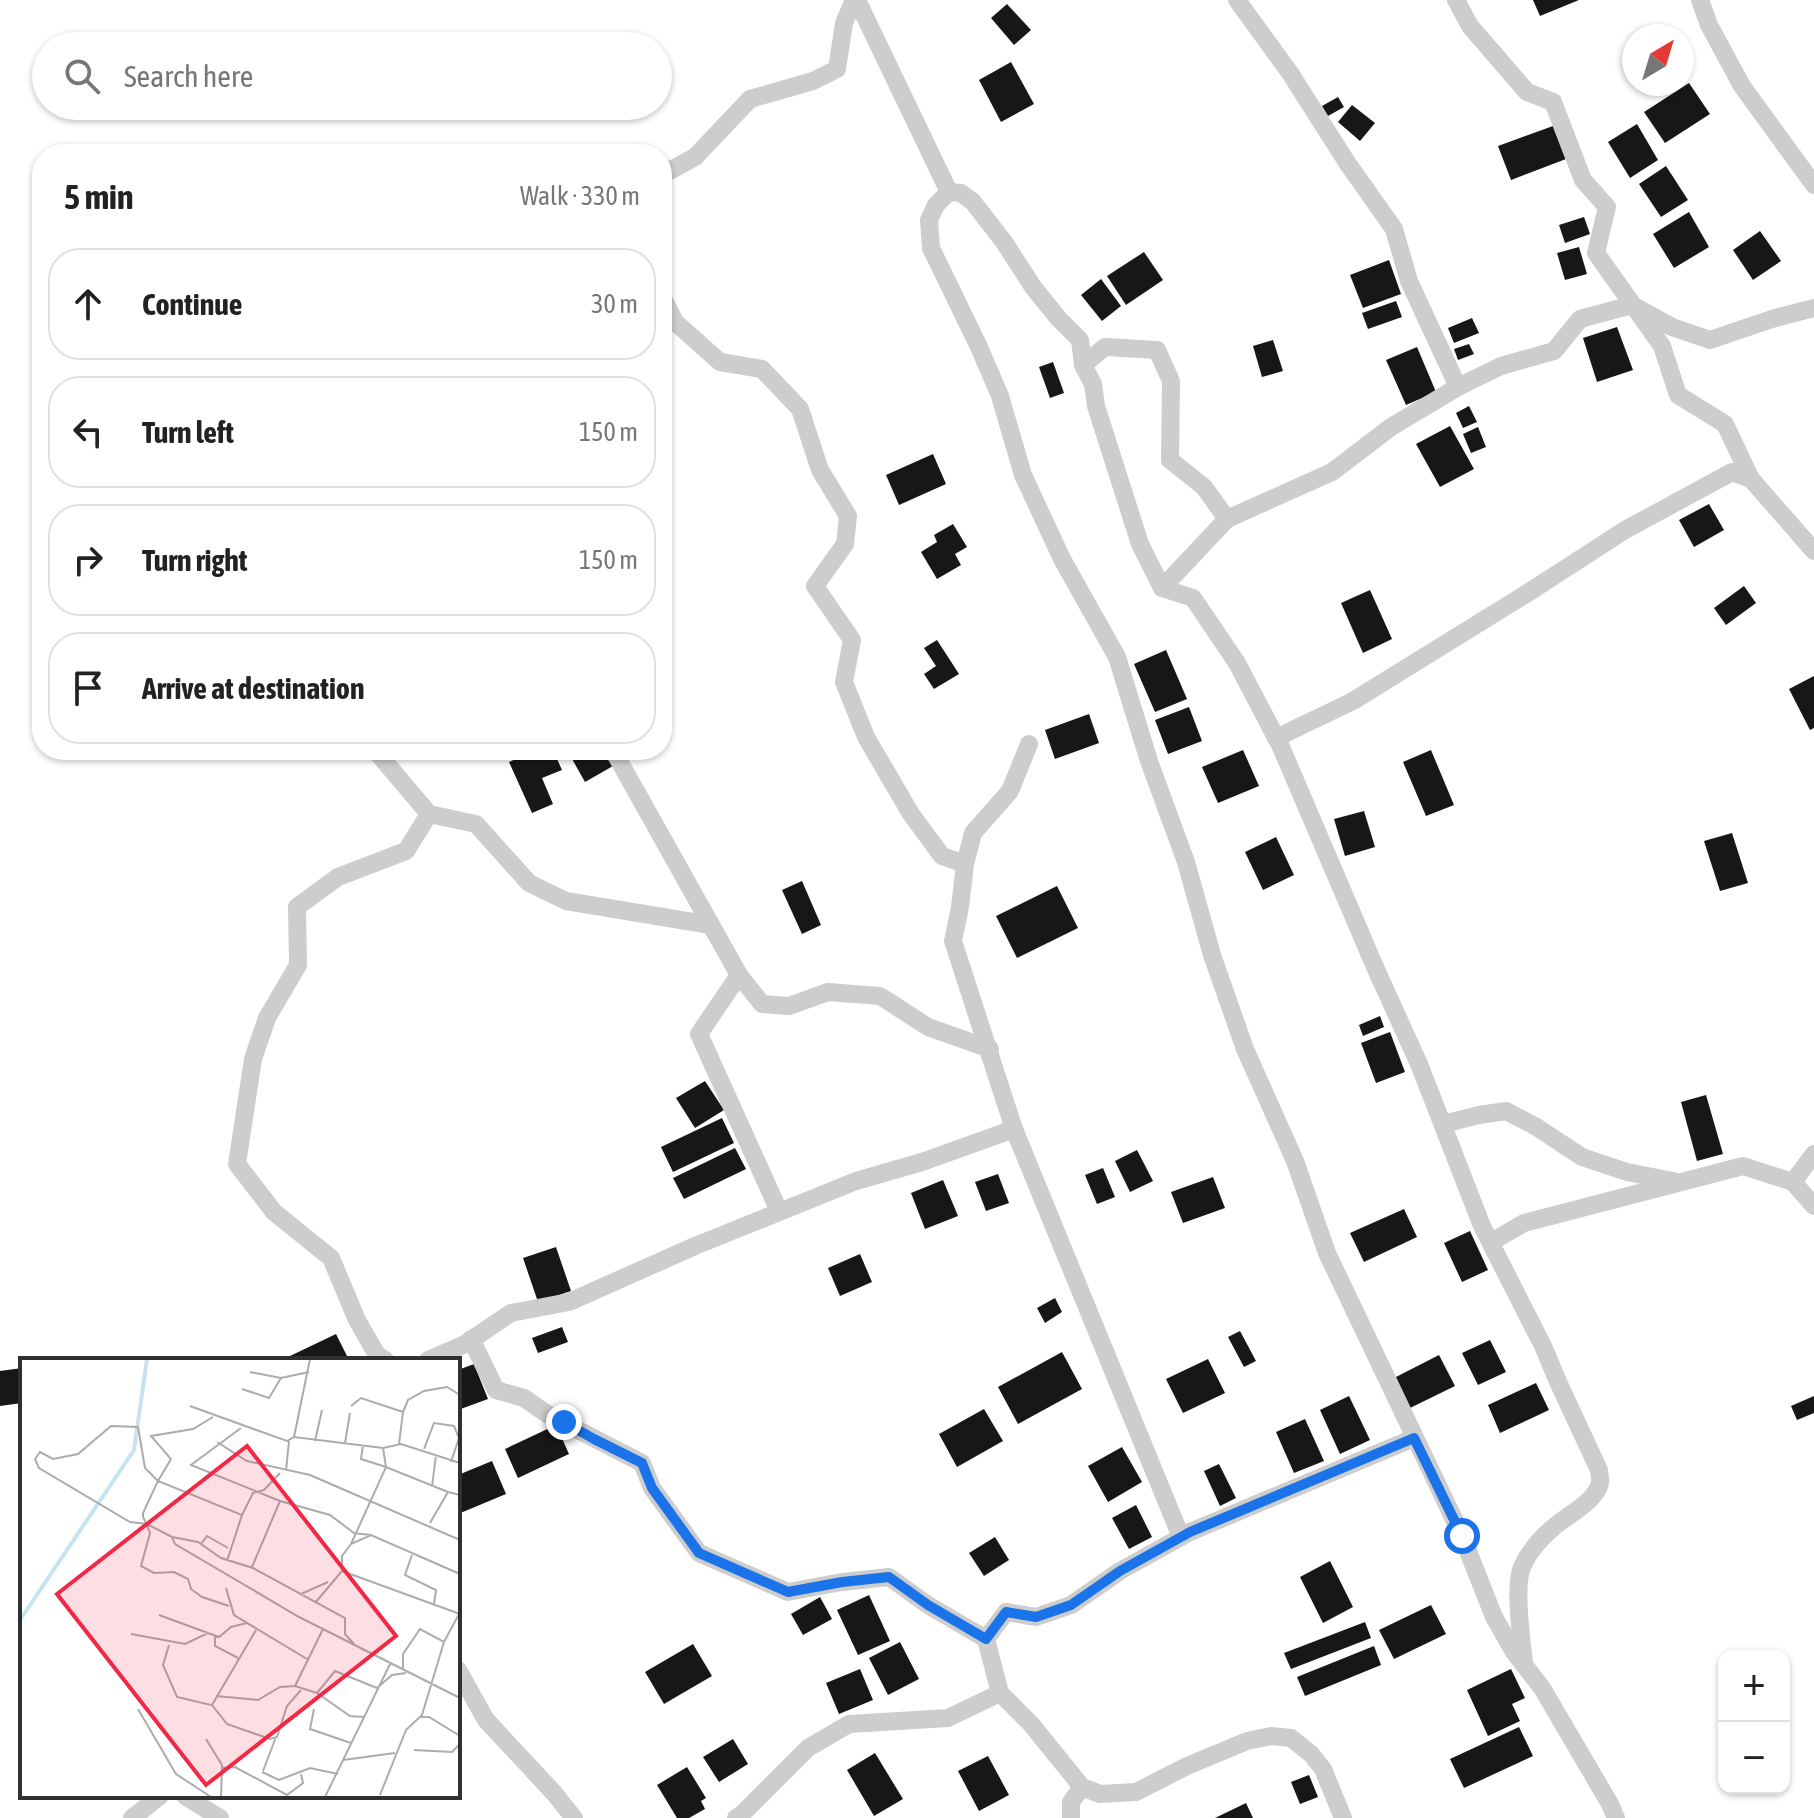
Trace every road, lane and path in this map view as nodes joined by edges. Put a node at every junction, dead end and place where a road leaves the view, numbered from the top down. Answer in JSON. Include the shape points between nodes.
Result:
{"nodes":[{"id":1,"x":856,"y":0,"type":"edge"},
{"id":2,"x":1237,"y":0,"type":"edge"},
{"id":3,"x":1456,"y":0,"type":"edge"},
{"id":4,"x":1700,"y":0,"type":"edge"},
{"id":5,"x":672,"y":170,"type":"edge"},
{"id":6,"x":1814,"y":185,"type":"edge"},
{"id":7,"x":949,"y":192,"type":"junction"},
{"id":8,"x":1632,"y":305,"type":"junction"},
{"id":9,"x":1814,"y":308,"type":"edge"},
{"id":10,"x":672,"y":316,"type":"edge"},
{"id":11,"x":1083,"y":365,"type":"junction"},
{"id":12,"x":1458,"y":387,"type":"junction"},
{"id":13,"x":1751,"y":479,"type":"junction"},
{"id":14,"x":1227,"y":519,"type":"junction"},
{"id":15,"x":1814,"y":551,"type":"edge"},
{"id":16,"x":1162,"y":588,"type":"junction"},
{"id":17,"x":1276,"y":738,"type":"junction"},
{"id":18,"x":1029,"y":744,"type":"dead end"},
{"id":19,"x":383,"y":760,"type":"edge"},
{"id":20,"x":619,"y":760,"type":"edge"},
{"id":21,"x":429,"y":814,"type":"junction"},
{"id":22,"x":965,"y":864,"type":"junction"},
{"id":23,"x":711,"y":925,"type":"junction"},
{"id":24,"x":739,"y":975,"type":"junction"},
{"id":25,"x":990,"y":1049,"type":"junction"},
{"id":26,"x":1443,"y":1124,"type":"junction"},
{"id":27,"x":1014,"y":1129,"type":"junction"},
{"id":28,"x":1814,"y":1154,"type":"edge"},
{"id":29,"x":1793,"y":1182,"type":"junction"},
{"id":30,"x":1680,"y":1183,"type":"junction"},
{"id":31,"x":1814,"y":1206,"type":"edge"},
{"id":32,"x":779,"y":1211,"type":"junction"},
{"id":33,"x":1491,"y":1242,"type":"junction"},
{"id":34,"x":471,"y":1339,"type":"junction"},
{"id":35,"x":382,"y":1358,"type":"edge"},
{"id":36,"x":432,"y":1358,"type":"edge"},
{"id":37,"x":1414,"y":1438,"type":"junction"},
{"id":38,"x":1181,"y":1537,"type":"junction"},
{"id":39,"x":986,"y":1639,"type":"junction"},
{"id":40,"x":1524,"y":1665,"type":"junction"},
{"id":41,"x":460,"y":1674,"type":"edge"},
{"id":42,"x":1000,"y":1693,"type":"junction"},
{"id":43,"x":1082,"y":1787,"type":"junction"},
{"id":44,"x":157,"y":1798,"type":"edge"},
{"id":45,"x":188,"y":1798,"type":"edge"},
{"id":46,"x":132,"y":1818,"type":"edge"},
{"id":47,"x":220,"y":1818,"type":"edge"},
{"id":48,"x":574,"y":1818,"type":"edge"},
{"id":49,"x":736,"y":1818,"type":"edge"},
{"id":50,"x":1071,"y":1818,"type":"edge"},
{"id":51,"x":1343,"y":1818,"type":"edge"},
{"id":52,"x":1616,"y":1818,"type":"edge"}],
"edges":[{"from":1,"to":5,"type":"street","via":[[844,23],[837,69],[750,99],[695,157]]},
{"from":1,"to":7,"type":"street"},
{"from":2,"to":12,"type":"street","via":[[1394,229],[1409,281]]},
{"from":3,"to":8,"type":"street","via":[[1470,26],[1527,92],[1553,102],[1583,180],[1607,207],[1596,253]]},
{"from":4,"to":6,"type":"street","via":[[1742,86]]},
{"from":7,"to":11,"type":"street","via":[[973,202],[1033,287],[1080,340]]},
{"from":7,"to":37,"type":"street","via":[[929,220],[931,248],[1000,396],[1023,475],[1117,657],[1245,1049],[1295,1161],[1327,1253]]},
{"from":8,"to":9,"type":"street","via":[[1710,340]]},
{"from":8,"to":12,"type":"street","via":[[1580,319],[1554,351],[1501,366]]},
{"from":8,"to":13,"type":"street","via":[[1662,346],[1678,395],[1725,424]]},
{"from":10,"to":22,"type":"street","via":[[720,362],[762,369],[800,409],[820,470],[848,516],[845,544],[815,586],[852,640],[844,682],[866,737],[911,814],[942,856]]},
{"from":11,"to":14,"type":"street","via":[[1105,347],[1157,350],[1171,381],[1170,460],[1204,487]]},
{"from":11,"to":16,"type":"street","via":[[1140,544]]},
{"from":12,"to":14,"type":"street","via":[[1391,427],[1332,472]]},
{"from":13,"to":15,"type":"street"},
{"from":13,"to":17,"type":"street","via":[[1732,472],[1625,530],[1406,670]]},
{"from":14,"to":16,"type":"street"},
{"from":16,"to":17,"type":"street","via":[[1193,598],[1237,663]]},
{"from":17,"to":26,"type":"street"},
{"from":18,"to":22,"type":"street","via":[[1010,791],[973,833]]},
{"from":19,"to":21,"type":"street"},
{"from":20,"to":23,"type":"street"},
{"from":21,"to":23,"type":"street","via":[[476,824],[529,883],[566,901]]},
{"from":21,"to":35,"type":"street","via":[[406,851],[338,877],[297,907],[298,965],[267,1018],[253,1059],[237,1164],[274,1212],[331,1258],[357,1320]]},
{"from":22,"to":25,"type":"street","via":[[953,941]]},
{"from":23,"to":24,"type":"street"},
{"from":24,"to":25,"type":"street","via":[[762,1004],[789,1006],[828,992],[880,996],[928,1027]]},
{"from":24,"to":32,"type":"street","via":[[699,1034]]},
{"from":25,"to":27,"type":"street"},
{"from":26,"to":30,"type":"street","via":[[1506,1111],[1582,1157]]},
{"from":26,"to":33,"type":"street"},
{"from":27,"to":32,"type":"street"},
{"from":27,"to":38,"type":"street"},
{"from":28,"to":29,"type":"street"},
{"from":29,"to":30,"type":"street","via":[[1743,1166]]},
{"from":29,"to":31,"type":"street"},
{"from":30,"to":33,"type":"street","via":[[1524,1223]]},
{"from":32,"to":34,"type":"street","via":[[569,1302],[511,1313]]},
{"from":33,"to":40,"type":"street","via":[[1599,1470],[1600,1483],[1593,1495],[1555,1526],[1522,1567],[1518,1585]]},
{"from":34,"to":36,"type":"street"},
{"from":34,"to":39,"type":"street","via":[[496,1390],[524,1398],[642,1463],[652,1488],[699,1553],[788,1592],[889,1577]]},
{"from":37,"to":38,"type":"street"},
{"from":37,"to":40,"type":"street","via":[[1494,1617]]},
{"from":38,"to":39,"type":"street","via":[[1071,1605],[1036,1617],[1006,1612]]},
{"from":39,"to":42,"type":"street"},
{"from":40,"to":52,"type":"street"},
{"from":41,"to":48,"type":"street","via":[[486,1720]]},
{"from":42,"to":43,"type":"street"},
{"from":42,"to":49,"type":"street","via":[[948,1718],[849,1724],[808,1748]]},
{"from":43,"to":50,"type":"street","via":[[1071,1802]]},
{"from":43,"to":51,"type":"street","via":[[1100,1794],[1136,1792],[1247,1741],[1291,1738],[1323,1769]]},
{"from":44,"to":46,"type":"street"},
{"from":45,"to":47,"type":"street"}]}
